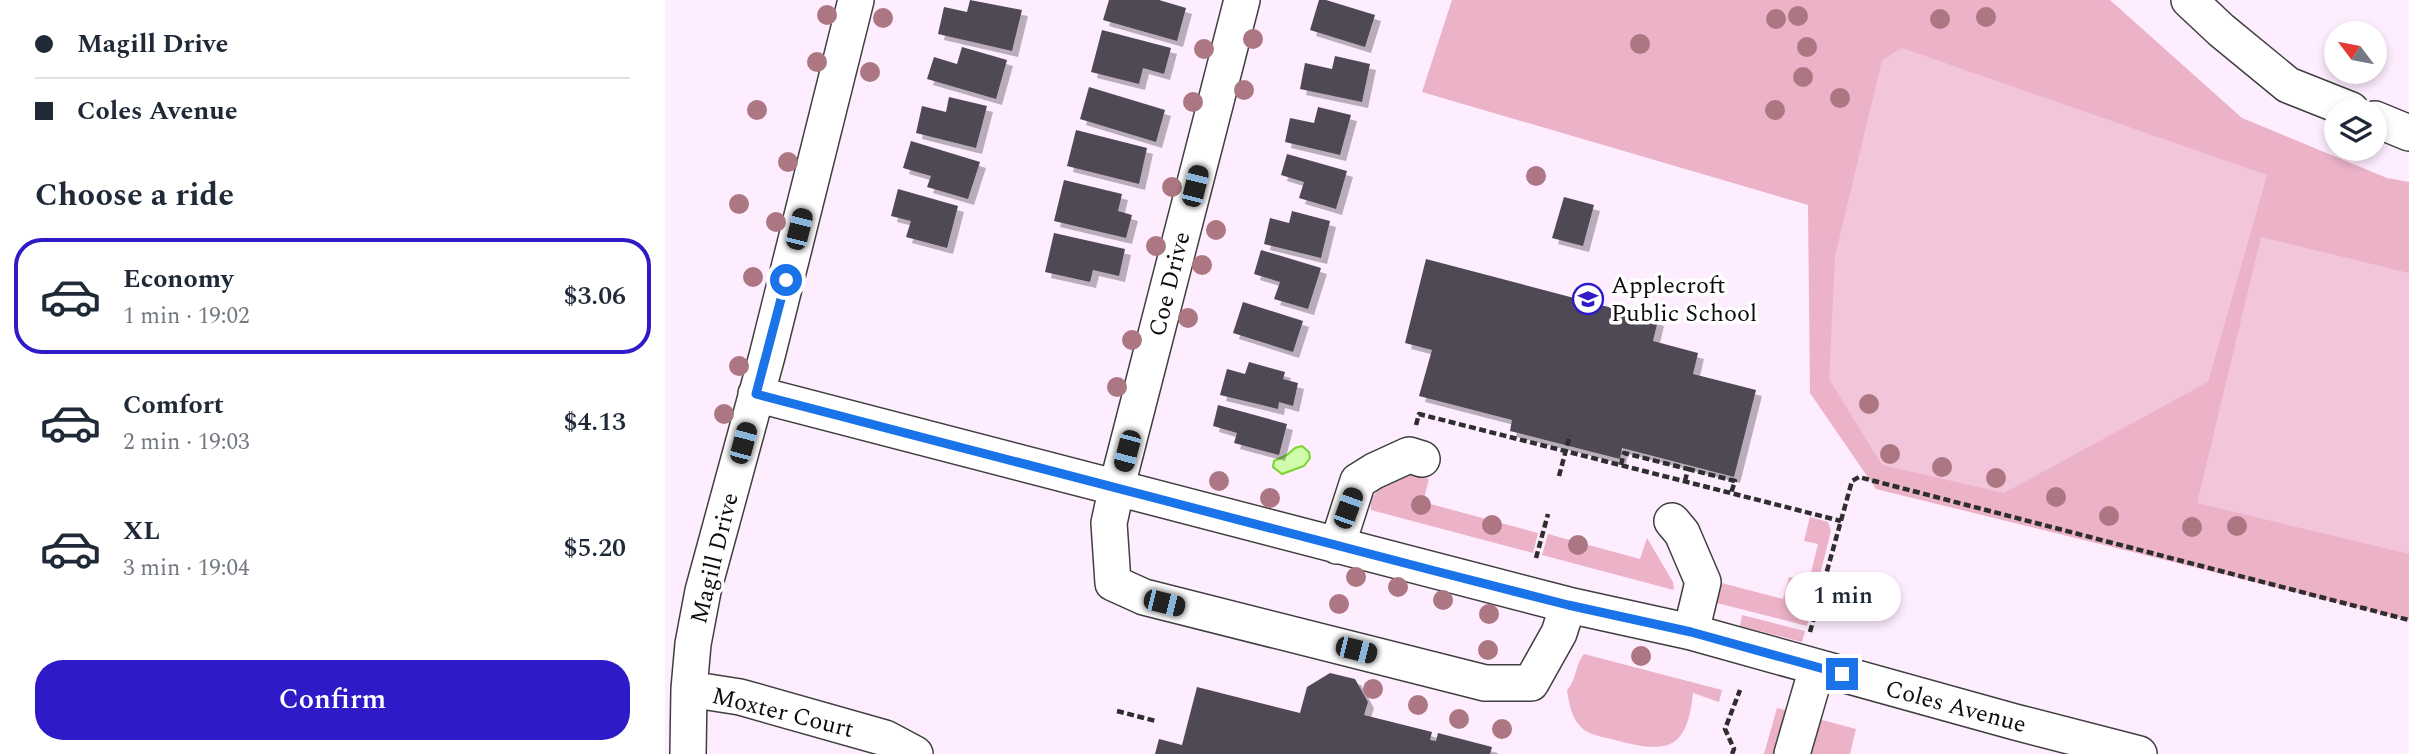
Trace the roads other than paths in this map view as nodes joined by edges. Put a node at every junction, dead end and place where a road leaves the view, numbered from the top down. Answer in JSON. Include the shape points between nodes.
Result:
{"nodes":[{"id":1,"x":856,"y":0,"type":"edge"},
{"id":2,"x":1242,"y":0,"type":"edge"},
{"id":3,"x":2189,"y":0,"type":"edge"},
{"id":4,"x":2324,"y":99,"type":"edge"},
{"id":5,"x":2387,"y":124,"type":"edge"},
{"id":6,"x":2409,"y":133,"type":"edge"},
{"id":7,"x":756,"y":394,"type":"junction"},
{"id":8,"x":1422,"y":459,"type":"dead end"},
{"id":9,"x":1117,"y":486,"type":"junction"},
{"id":10,"x":1672,"y":520,"type":"dead end"},
{"id":11,"x":1336,"y":546,"type":"junction"},
{"id":12,"x":1568,"y":605,"type":"junction"},
{"id":13,"x":1691,"y":632,"type":"junction"},
{"id":14,"x":1813,"y":653,"type":"junction"},
{"id":15,"x":689,"y":689,"type":"junction"},
{"id":16,"x":2045,"y":743,"type":"edge"},
{"id":17,"x":688,"y":754,"type":"edge"},
{"id":18,"x":915,"y":754,"type":"edge"},
{"id":19,"x":1792,"y":754,"type":"edge"},
{"id":20,"x":2139,"y":754,"type":"edge"}],
"edges":[{"from":1,"to":7,"type":"street","name":"Magill Drive"},
{"from":2,"to":9,"type":"street","name":"Coe Drive"},
{"from":3,"to":4,"type":"street","via":[[2288,85]]},
{"from":5,"to":6,"type":"street"},
{"from":7,"to":9,"type":"street","name":"Coles Avenue"},
{"from":7,"to":15,"type":"street","name":"Magill Drive","via":[[703,591]]},
{"from":8,"to":11,"type":"street","via":[[1409,455],[1358,481]]},
{"from":9,"to":11,"type":"street","name":"Coles Avenue"},
{"from":9,"to":12,"type":"street","name":"Coe Drive","via":[[1109,523],[1113,583],[1144,597],[1485,683],[1531,682],[1559,633]]},
{"from":10,"to":13,"type":"street","via":[[1703,582]]},
{"from":11,"to":12,"type":"street","name":"Coles Avenue"},
{"from":12,"to":13,"type":"street","name":"Coles Avenue"},
{"from":13,"to":14,"type":"street","name":"Coles Avenue"},
{"from":14,"to":16,"type":"street","name":"Coles Avenue"},
{"from":14,"to":19,"type":"street"},
{"from":15,"to":17,"type":"street","name":"Magill Drive"},
{"from":15,"to":18,"type":"street","name":"Moxter Court","via":[[740,697],[885,738]]},
{"from":16,"to":20,"type":"street","name":"Coles Avenue"}]}
